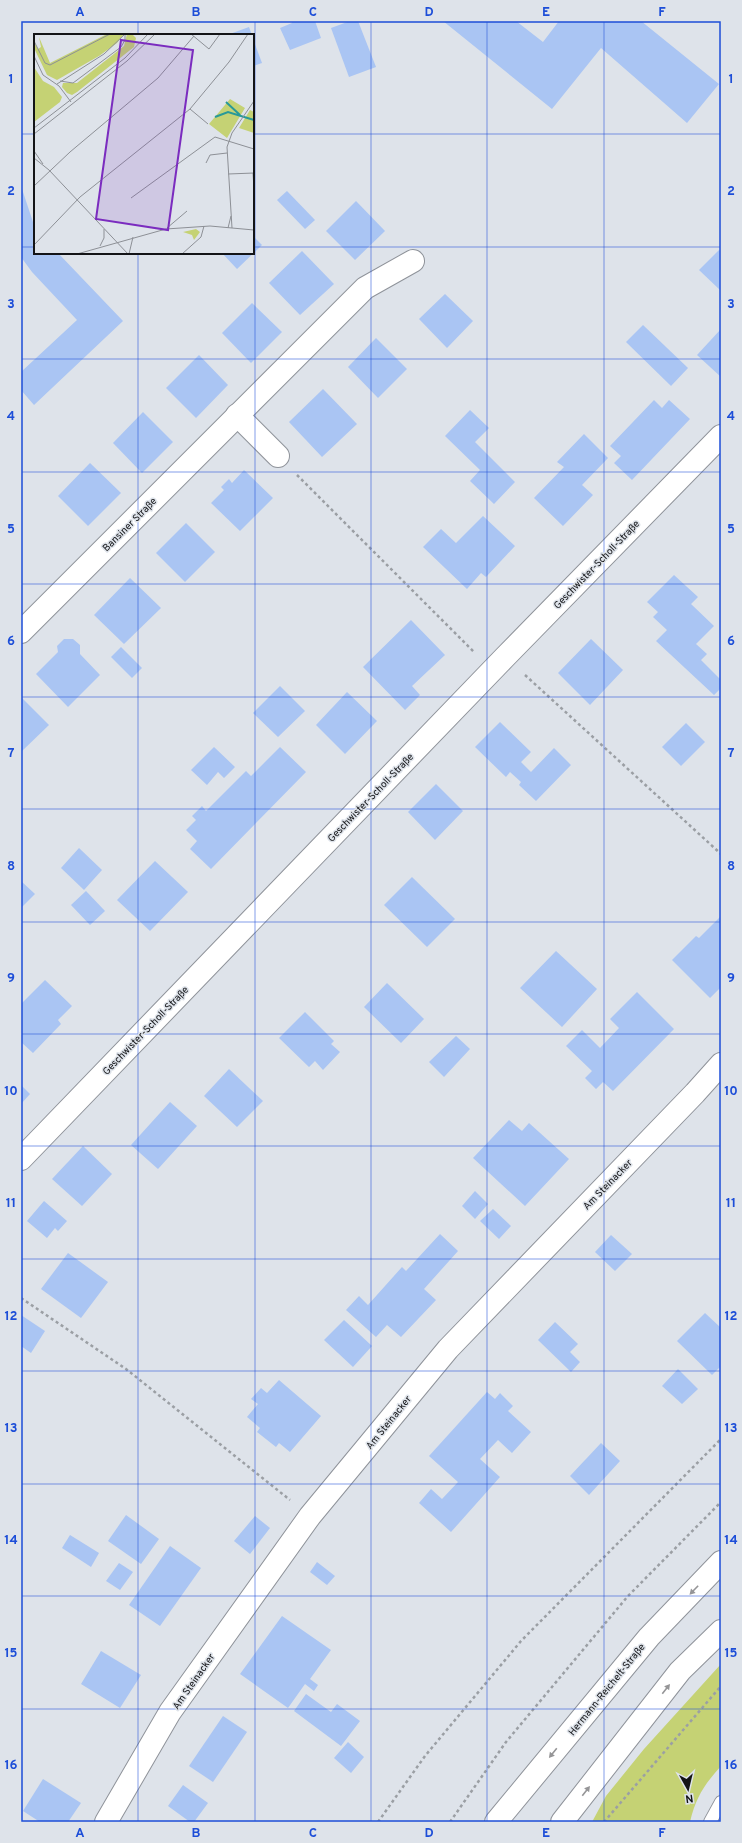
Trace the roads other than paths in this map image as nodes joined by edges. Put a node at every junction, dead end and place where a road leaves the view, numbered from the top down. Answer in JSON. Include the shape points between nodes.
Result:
{"nodes":[{"id":1,"x":413,"y":261,"type":"dead end"},
{"id":2,"x":237,"y":415,"type":"junction"},
{"id":3,"x":721,"y":436,"type":"edge"},
{"id":4,"x":278,"y":456,"type":"road end"},
{"id":5,"x":21,"y":632,"type":"edge"},
{"id":6,"x":721,"y":1064,"type":"edge"},
{"id":7,"x":21,"y":1159,"type":"edge"},
{"id":8,"x":721,"y":1562,"type":"edge"},
{"id":9,"x":721,"y":1631,"type":"edge"},
{"id":10,"x":721,"y":1802,"type":"edge"},
{"id":11,"x":106,"y":1822,"type":"edge"},
{"id":12,"x":496,"y":1822,"type":"edge"},
{"id":13,"x":562,"y":1822,"type":"edge"},
{"id":14,"x":710,"y":1822,"type":"edge"}],
"edges":[{"from":1,"to":2,"type":"street","name":"Bansiner Straße","via":[[366,288]]},
{"from":2,"to":4,"type":"street"},
{"from":2,"to":5,"type":"street","name":"Bansiner Straße"},
{"from":3,"to":7,"type":"street","name":"Geschwister-Scholl-Straße"},
{"from":6,"to":11,"type":"street","name":"Am Steinacker","via":[[448,1349],[310,1516],[170,1712]]},
{"from":8,"to":12,"type":"street","name":"Hermann-Reichelt-Straße","one_way":true,"via":[[649,1637]]},
{"from":13,"to":9,"type":"street","one_way":true,"via":[[680,1672]]},
{"from":10,"to":14,"type":"lane"}]}
